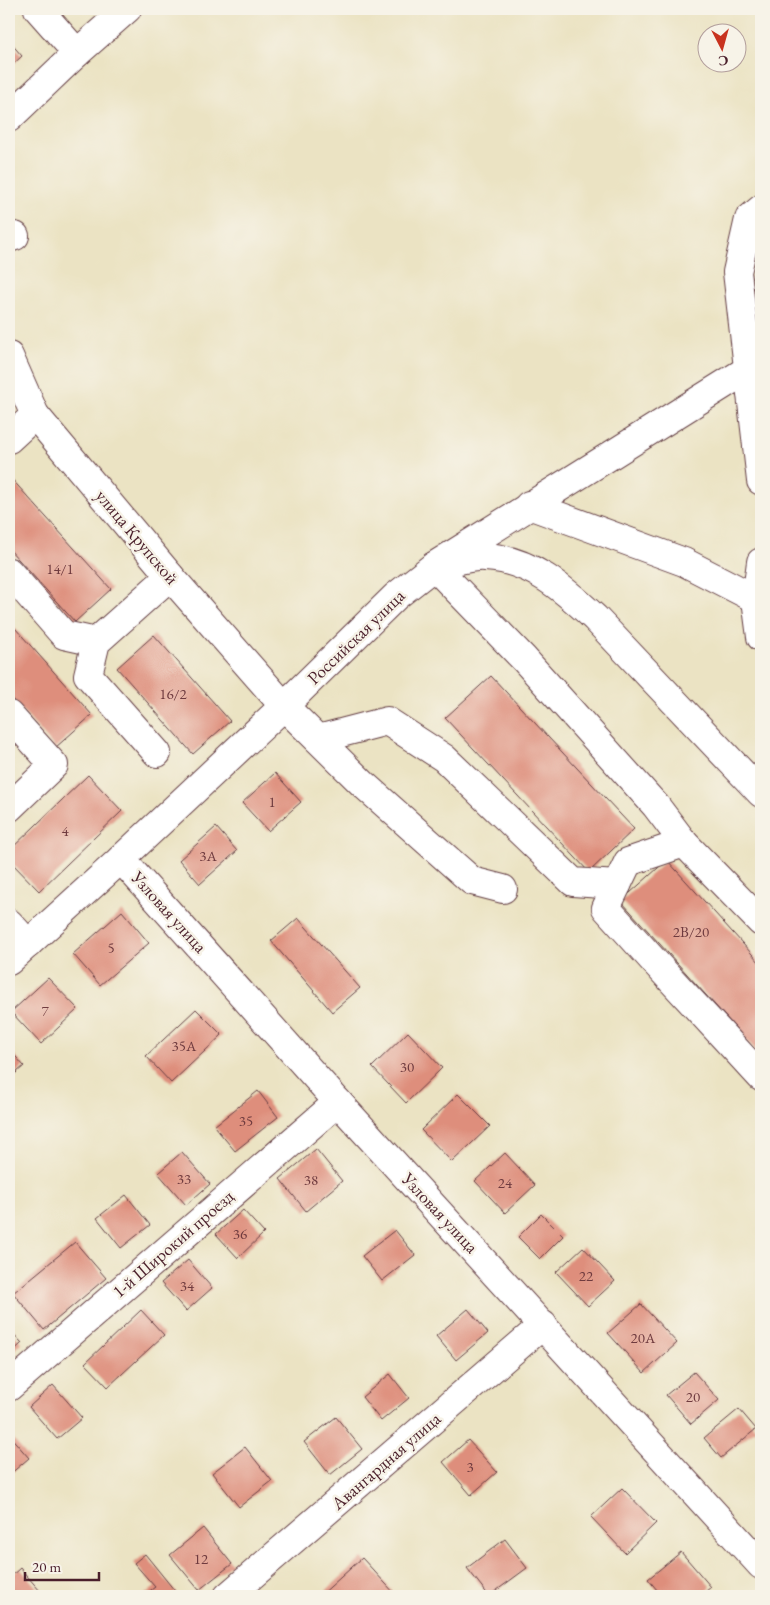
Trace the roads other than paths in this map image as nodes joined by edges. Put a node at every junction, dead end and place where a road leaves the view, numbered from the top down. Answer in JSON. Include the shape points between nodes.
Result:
{"nodes":[{"id":1,"x":38,"y":9,"type":"edge"},
{"id":2,"x":127,"y":9,"type":"edge"},
{"id":3,"x":76,"y":53,"type":"junction"},
{"id":4,"x":9,"y":118,"type":"edge"},
{"id":5,"x":761,"y":209,"type":"edge"},
{"id":6,"x":751,"y":306,"type":"edge"},
{"id":7,"x":9,"y":356,"type":"edge"},
{"id":8,"x":754,"y":367,"type":"edge"},
{"id":9,"x":35,"y":415,"type":"junction"},
{"id":10,"x":9,"y":439,"type":"edge"},
{"id":11,"x":761,"y":481,"type":"edge"},
{"id":12,"x":529,"y":505,"type":"junction"},
{"id":13,"x":761,"y":562,"type":"edge"},
{"id":14,"x":434,"y":566,"type":"junction"},
{"id":15,"x":9,"y":572,"type":"edge"},
{"id":16,"x":170,"y":576,"type":"junction"},
{"id":17,"x":759,"y":599,"type":"edge"},
{"id":18,"x":761,"y":637,"type":"edge"},
{"id":19,"x":96,"y":642,"type":"junction"},
{"id":20,"x":284,"y":706,"type":"junction"},
{"id":21,"x":9,"y":715,"type":"edge"},
{"id":22,"x":318,"y":739,"type":"junction"},
{"id":23,"x":157,"y":753,"type":"dead end"},
{"id":24,"x":761,"y":793,"type":"edge"},
{"id":25,"x":9,"y":808,"type":"edge"},
{"id":26,"x":684,"y":843,"type":"junction"},
{"id":27,"x":122,"y":858,"type":"junction"},
{"id":28,"x":617,"y":885,"type":"junction"},
{"id":29,"x":503,"y":889,"type":"dead end"},
{"id":30,"x":761,"y":922,"type":"edge"},
{"id":31,"x":9,"y":923,"type":"edge"},
{"id":32,"x":18,"y":953,"type":"edge"},
{"id":33,"x":761,"y":1077,"type":"edge"},
{"id":34,"x":338,"y":1102,"type":"junction"},
{"id":35,"x":543,"y":1325,"type":"junction"},
{"id":36,"x":9,"y":1386,"type":"edge"},
{"id":37,"x":761,"y":1565,"type":"edge"},
{"id":38,"x":228,"y":1596,"type":"edge"}],
"edges":[{"from":1,"to":3,"type":"street"},
{"from":2,"to":3,"type":"street"},
{"from":3,"to":4,"type":"street"},
{"from":5,"to":6,"type":"street","via":[[749,219],[737,272]]},
{"from":6,"to":8,"type":"street"},
{"from":7,"to":9,"type":"street","name":"улица Крупской"},
{"from":8,"to":11,"type":"street"},
{"from":8,"to":12,"type":"street","name":"Российская улица"},
{"from":9,"to":10,"type":"street"},
{"from":9,"to":16,"type":"street","name":"улица Крупской"},
{"from":12,"to":14,"type":"street","name":"Российская улица"},
{"from":12,"to":17,"type":"street","via":[[684,562]]},
{"from":13,"to":17,"type":"street"},
{"from":14,"to":20,"type":"street","name":"Российская улица","via":[[396,596]]},
{"from":14,"to":24,"type":"street","via":[[484,556],[508,560],[536,571],[566,591]]},
{"from":14,"to":26,"type":"street","via":[[531,666],[656,806]]},
{"from":15,"to":19,"type":"street","via":[[64,635]]},
{"from":16,"to":19,"type":"street"},
{"from":16,"to":20,"type":"street","name":"улица Крупской"},
{"from":17,"to":18,"type":"street"},
{"from":19,"to":23,"type":"street","via":[[88,675]]},
{"from":20,"to":22,"type":"street","name":"улица Крупской"},
{"from":20,"to":27,"type":"street","name":"Российская улица"},
{"from":21,"to":25,"type":"street","via":[[54,765]]},
{"from":22,"to":28,"type":"street","via":[[387,720],[444,758],[573,882]]},
{"from":22,"to":29,"type":"street","name":"улица Крупской","via":[[363,784],[472,881]]},
{"from":26,"to":28,"type":"street","via":[[628,862]]},
{"from":26,"to":30,"type":"street"},
{"from":27,"to":32,"type":"street","name":"Российская улица"},
{"from":27,"to":34,"type":"street","name":"Узловая улица"},
{"from":28,"to":33,"type":"street","via":[[606,908]]},
{"from":31,"to":32,"type":"street"},
{"from":34,"to":35,"type":"street","name":"Узловая улица"},
{"from":34,"to":36,"type":"street","name":"1-й Широкий проезд"},
{"from":35,"to":37,"type":"street","name":"Узловая улица"},
{"from":35,"to":38,"type":"street","name":"Авангардная улица"}]}
